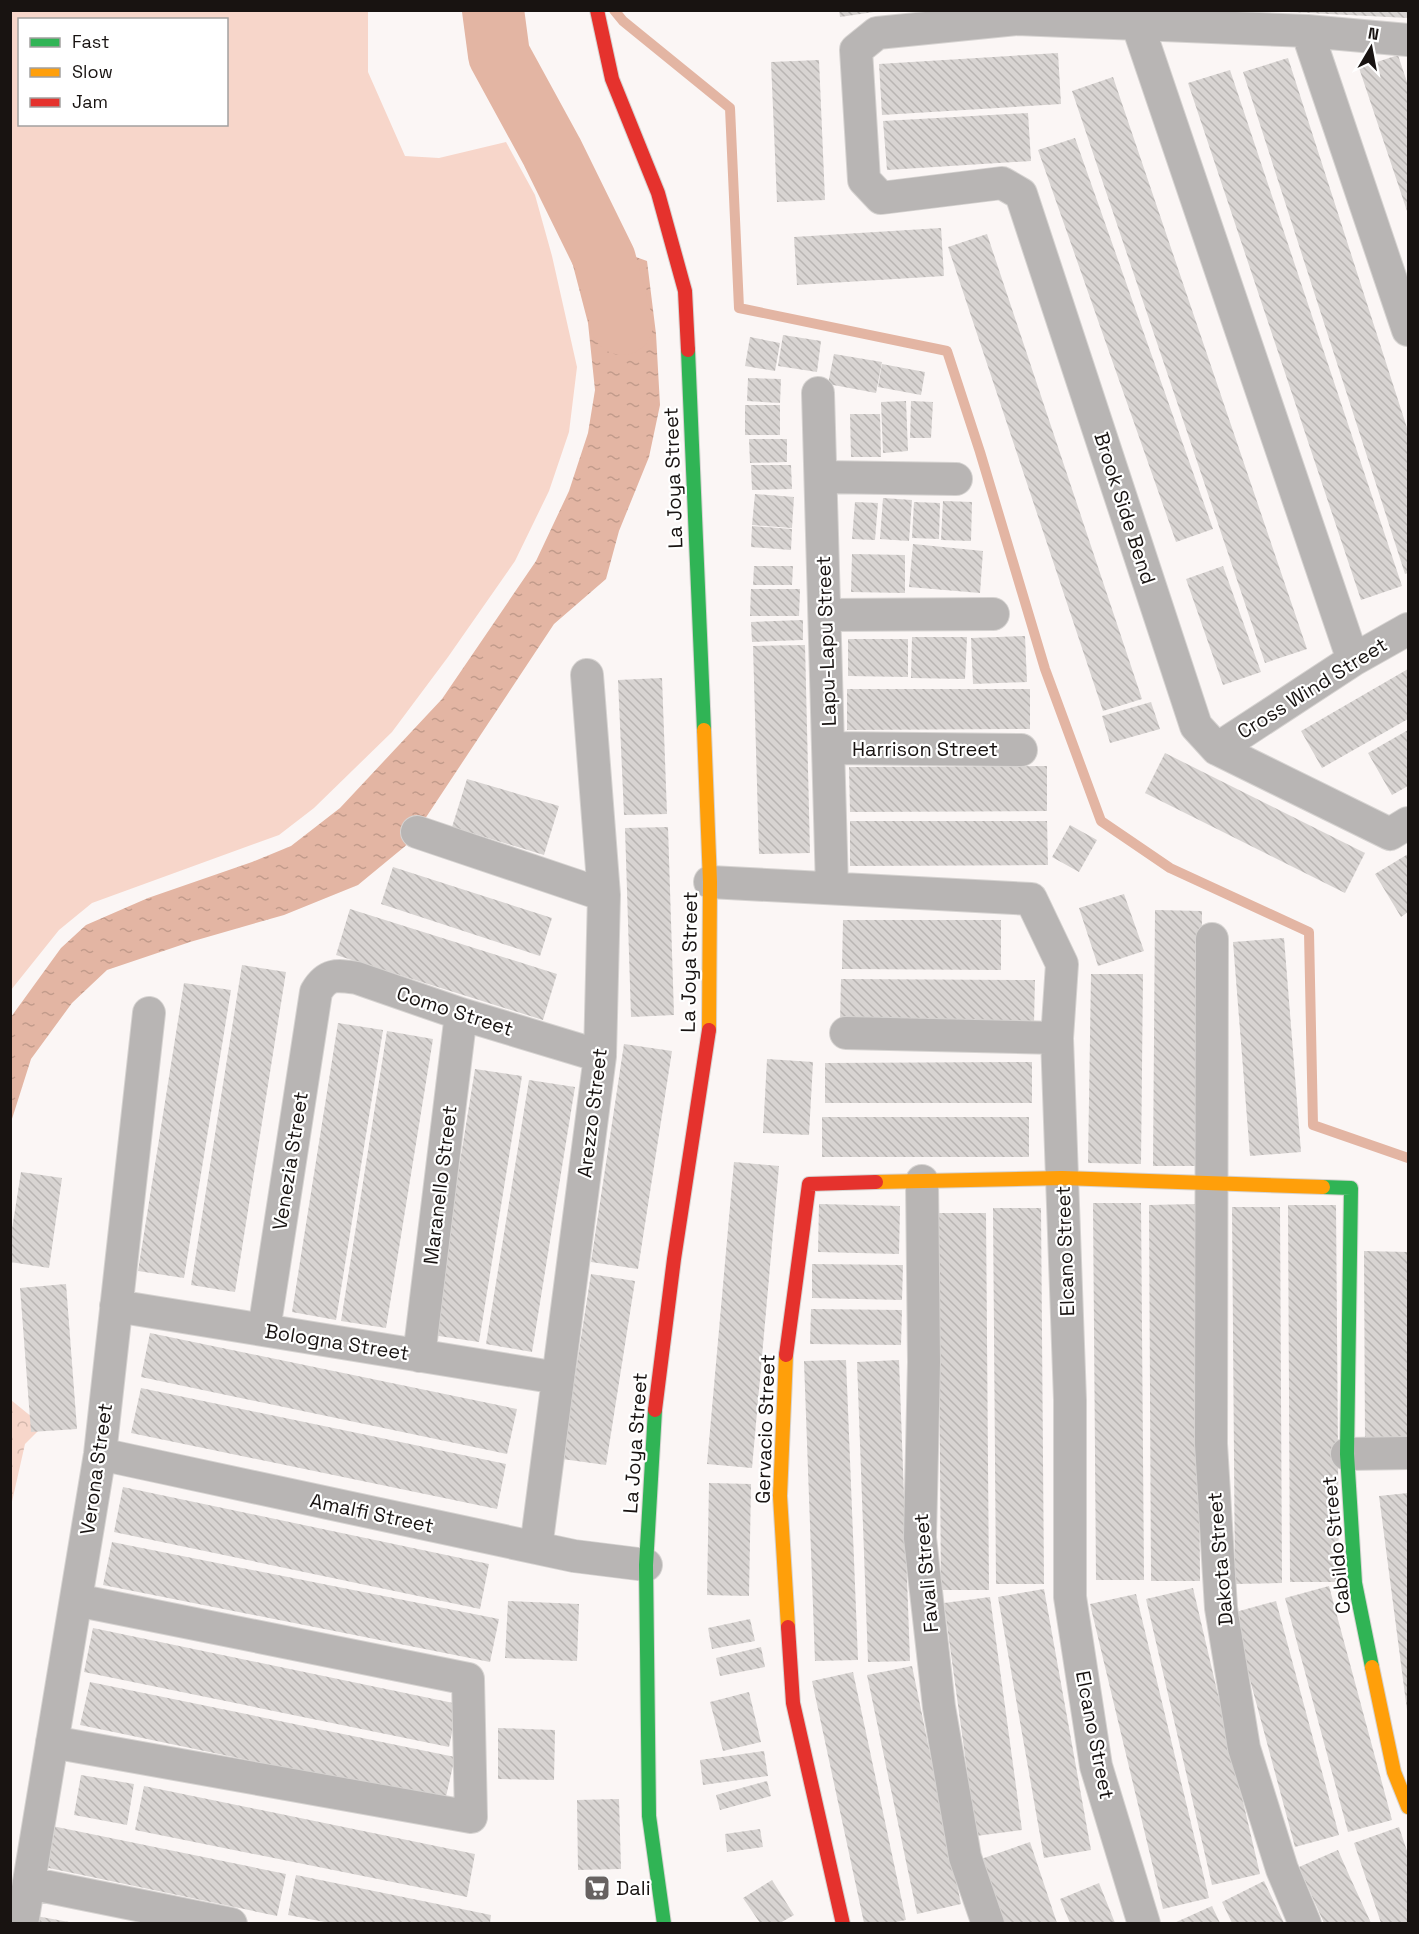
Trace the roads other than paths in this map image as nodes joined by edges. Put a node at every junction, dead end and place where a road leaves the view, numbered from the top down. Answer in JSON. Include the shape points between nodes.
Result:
{"nodes":[{"id":1,"x":597,"y":10,"type":"edge"},
{"id":2,"x":1137,"y":23,"type":"junction"},
{"id":3,"x":1306,"y":31,"type":"junction"},
{"id":4,"x":1408,"y":40,"type":"edge"},
{"id":5,"x":1408,"y":330,"type":"edge"},
{"id":6,"x":818,"y":393,"type":"dead end"},
{"id":7,"x":821,"y":477,"type":"junction"},
{"id":8,"x":956,"y":479,"type":"dead end"},
{"id":9,"x":993,"y":614,"type":"dead end"},
{"id":10,"x":826,"y":615,"type":"junction"},
{"id":11,"x":1408,"y":629,"type":"edge"},
{"id":12,"x":1353,"y":660,"type":"junction"},
{"id":13,"x":587,"y":675,"type":"dead end"},
{"id":14,"x":829,"y":748,"type":"junction"},
{"id":15,"x":1217,"y":749,"type":"junction"},
{"id":16,"x":1021,"y":750,"type":"dead end"},
{"id":17,"x":1408,"y":823,"type":"edge"},
{"id":18,"x":417,"y":832,"type":"dead end"},
{"id":19,"x":710,"y":882,"type":"junction"},
{"id":20,"x":832,"y":888,"type":"junction"},
{"id":21,"x":604,"y":896,"type":"junction"},
{"id":22,"x":1212,"y":939,"type":"dead end"},
{"id":23,"x":316,"y":992,"type":"joint"},
{"id":24,"x":149,"y":1013,"type":"dead end"},
{"id":25,"x":461,"y":1014,"type":"junction"},
{"id":26,"x":846,"y":1033,"type":"dead end"},
{"id":27,"x":1057,"y":1038,"type":"junction"},
{"id":28,"x":600,"y":1056,"type":"junction"},
{"id":29,"x":1062,"y":1178,"type":"junction"},
{"id":30,"x":922,"y":1181,"type":"junction"},
{"id":31,"x":1211,"y":1183,"type":"junction"},
{"id":32,"x":116,"y":1306,"type":"junction"},
{"id":33,"x":264,"y":1330,"type":"junction"},
{"id":34,"x":418,"y":1356,"type":"junction"},
{"id":35,"x":558,"y":1378,"type":"junction"},
{"id":36,"x":1408,"y":1452,"type":"edge"},
{"id":37,"x":100,"y":1454,"type":"junction"},
{"id":38,"x":1347,"y":1454,"type":"junction"},
{"id":39,"x":536,"y":1548,"type":"junction"},
{"id":40,"x":646,"y":1565,"type":"junction"},
{"id":41,"x":76,"y":1600,"type":"junction"},
{"id":42,"x":52,"y":1742,"type":"junction"},
{"id":43,"x":1408,"y":1807,"type":"edge"},
{"id":44,"x":28,"y":1883,"type":"junction"},
{"id":45,"x":22,"y":1923,"type":"edge"},
{"id":46,"x":231,"y":1923,"type":"edge"},
{"id":47,"x":664,"y":1923,"type":"edge"},
{"id":48,"x":843,"y":1923,"type":"edge"},
{"id":49,"x":988,"y":1923,"type":"edge"},
{"id":50,"x":1144,"y":1923,"type":"edge"},
{"id":51,"x":1305,"y":1923,"type":"edge"}],
"edges":[{"from":1,"to":19,"type":"street","name":"La Joya Street","via":[[612,79],[658,193],[685,291]]},
{"from":2,"to":3,"type":"street"},
{"from":2,"to":12,"type":"street"},
{"from":2,"to":15,"type":"street","name":"Brook Side Bend","via":[[1017,19],[877,33],[856,50],[864,180],[881,198],[1002,183],[1022,194],[1196,726]]},
{"from":3,"to":4,"type":"street"},
{"from":3,"to":5,"type":"street"},
{"from":6,"to":7,"type":"street","name":"Lapu-Lapu Street"},
{"from":7,"to":8,"type":"street"},
{"from":7,"to":10,"type":"street","name":"Lapu-Lapu Street"},
{"from":9,"to":10,"type":"street"},
{"from":10,"to":14,"type":"street","name":"Lapu-Lapu Street"},
{"from":11,"to":12,"type":"street","name":"Cross Wind Street"},
{"from":12,"to":15,"type":"street","name":"Cross Wind Street"},
{"from":13,"to":21,"type":"street","name":"Arezzo Street"},
{"from":14,"to":16,"type":"street","name":"Harrison Street"},
{"from":14,"to":20,"type":"street","name":"Lapu-Lapu Street"},
{"from":15,"to":17,"type":"street","name":"Brook Side Bend","via":[[1389,834]]},
{"from":18,"to":21,"type":"street"},
{"from":19,"to":20,"type":"street","name":"Elcano Street"},
{"from":19,"to":40,"type":"street","name":"La Joya Street","via":[[709,1034],[656,1398]]},
{"from":20,"to":27,"type":"street","name":"Elcano Street","via":[[1031,899],[1062,964]]},
{"from":21,"to":28,"type":"street","name":"Arezzo Street"},
{"from":22,"to":31,"type":"street","name":"Dakota Street"},
{"from":23,"to":25,"type":"street","name":"Como Street","via":[[330,977],[357,978]]},
{"from":23,"to":33,"type":"street","name":"Venezia Street"},
{"from":24,"to":32,"type":"street","name":"Verona Street"},
{"from":25,"to":28,"type":"street","name":"Como Street"},
{"from":25,"to":34,"type":"street","name":"Maranello Street"},
{"from":26,"to":27,"type":"street"},
{"from":27,"to":29,"type":"street","name":"Elcano Street"},
{"from":28,"to":35,"type":"street","name":"Arezzo Street"},
{"from":29,"to":30,"type":"street","name":"Gervacio Street"},
{"from":29,"to":31,"type":"street","name":"Gervacio Street"},
{"from":29,"to":50,"type":"street","name":"Elcano Street","via":[[1070,1400],[1070,1598],[1096,1766]]},
{"from":30,"to":48,"type":"street","name":"Gervacio Street","via":[[809,1184],[786,1358],[780,1496],[794,1702]]},
{"from":30,"to":49,"type":"street","name":"Favali Street","via":[[924,1362],[920,1539],[939,1707],[965,1857]]},
{"from":31,"to":38,"type":"street","name":"Cabildo Street","via":[[1351,1188]]},
{"from":31,"to":51,"type":"street","name":"Dakota Street","via":[[1211,1444],[1221,1608],[1244,1748],[1282,1869]]},
{"from":32,"to":33,"type":"street","name":"Bologna Street"},
{"from":32,"to":37,"type":"street","name":"Verona Street"},
{"from":33,"to":34,"type":"street","name":"Bologna Street"},
{"from":34,"to":35,"type":"street","name":"Bologna Street"},
{"from":35,"to":39,"type":"street","name":"Arezzo Street"},
{"from":36,"to":38,"type":"street"},
{"from":37,"to":39,"type":"street","name":"Amalfi Street"},
{"from":37,"to":41,"type":"street","name":"Verona Street"},
{"from":38,"to":43,"type":"street","name":"Cabildo Street","via":[[1355,1583],[1394,1773]]},
{"from":39,"to":40,"type":"street","name":"Amalfi Street"},
{"from":40,"to":47,"type":"street","name":"La Joya Street","via":[[648,1816]]},
{"from":41,"to":42,"type":"street","name":"Verona Street"},
{"from":41,"to":42,"type":"street","via":[[468,1679],[471,1817]]},
{"from":42,"to":44,"type":"street","name":"Verona Street"},
{"from":44,"to":45,"type":"street","name":"Verona Street"},
{"from":44,"to":46,"type":"street"}]}
